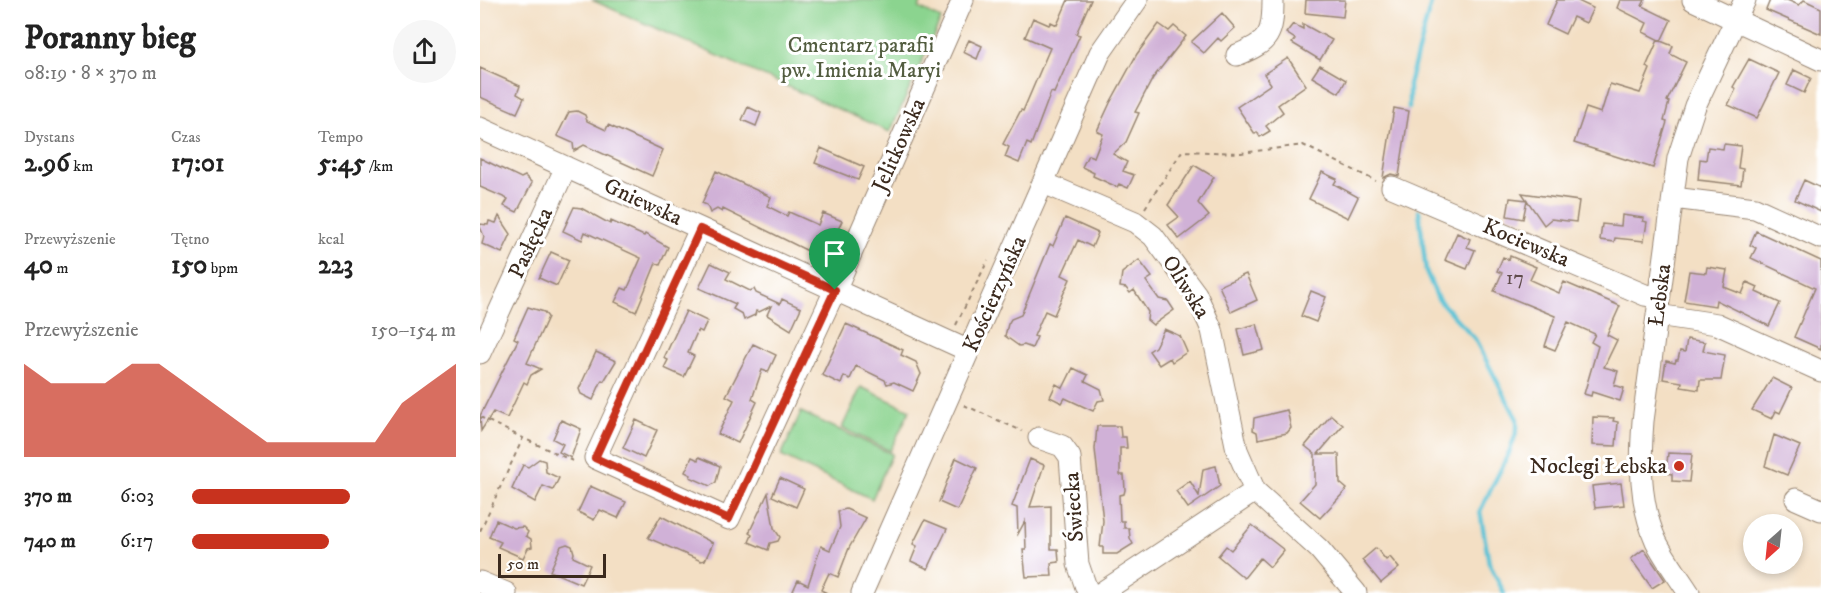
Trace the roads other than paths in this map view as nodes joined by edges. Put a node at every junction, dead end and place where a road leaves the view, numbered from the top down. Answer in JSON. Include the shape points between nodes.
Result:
{"nodes":[{"id":1,"x":963,"y":0,"type":"edge"},
{"id":2,"x":1137,"y":0,"type":"edge"},
{"id":3,"x":1274,"y":0,"type":"edge"},
{"id":4,"x":1693,"y":0,"type":"edge"},
{"id":5,"x":1745,"y":0,"type":"edge"},
{"id":6,"x":1736,"y":20,"type":"junction"},
{"id":7,"x":1237,"y":55,"type":"dead end"},
{"id":8,"x":1821,"y":60,"type":"edge"},
{"id":9,"x":480,"y":128,"type":"edge"},
{"id":10,"x":566,"y":167,"type":"junction"},
{"id":11,"x":1044,"y":183,"type":"junction"},
{"id":12,"x":1392,"y":187,"type":"road end"},
{"id":13,"x":1673,"y":198,"type":"junction"},
{"id":14,"x":700,"y":229,"type":"junction"},
{"id":15,"x":1821,"y":238,"type":"edge"},
{"id":16,"x":835,"y":290,"type":"junction"},
{"id":17,"x":1658,"y":306,"type":"junction"},
{"id":18,"x":969,"y":351,"type":"junction"},
{"id":19,"x":480,"y":353,"type":"edge"},
{"id":20,"x":1821,"y":370,"type":"edge"},
{"id":21,"x":1039,"y":438,"type":"road end"},
{"id":22,"x":1256,"y":491,"type":"junction"},
{"id":23,"x":1796,"y":499,"type":"dead end"},
{"id":24,"x":1821,"y":510,"type":"edge"},
{"id":25,"x":480,"y":582,"type":"edge"},
{"id":26,"x":506,"y":593,"type":"edge"},
{"id":27,"x":862,"y":593,"type":"edge"},
{"id":28,"x":1088,"y":593,"type":"edge"},
{"id":29,"x":1101,"y":593,"type":"edge"},
{"id":30,"x":1356,"y":593,"type":"edge"},
{"id":31,"x":1689,"y":593,"type":"edge"}],
"edges":[{"from":1,"to":16,"type":"street","name":"Jelitkowska"},
{"from":2,"to":11,"type":"street","name":"Kościerzyńska","via":[[1101,53]]},
{"from":3,"to":7,"type":"street","via":[[1273,25],[1260,46]]},
{"from":4,"to":6,"type":"street"},
{"from":5,"to":6,"type":"street","name":"Łebska"},
{"from":6,"to":8,"type":"street"},
{"from":6,"to":13,"type":"street","name":"Łebska","via":[[1695,106],[1678,158]]},
{"from":9,"to":10,"type":"street","name":"Gniewska"},
{"from":10,"to":14,"type":"street","name":"Gniewska"},
{"from":10,"to":19,"type":"street","name":"Pasłęcka"},
{"from":11,"to":18,"type":"street","name":"Kościerzyńska"},
{"from":11,"to":22,"type":"street","name":"Oliwska","via":[[1135,222],[1153,236],[1200,303],[1212,330],[1237,450]]},
{"from":12,"to":17,"type":"street","name":"Kociewska","via":[[1645,295]]},
{"from":13,"to":15,"type":"street","via":[[1755,207]]},
{"from":13,"to":17,"type":"street","name":"Łebska"},
{"from":14,"to":16,"type":"street","name":"Gniewska"},
{"from":14,"to":16,"type":"street","name":"Jelitkowska","via":[[595,458],[729,519]]},
{"from":16,"to":18,"type":"street","name":"Gniewska"},
{"from":17,"to":20,"type":"street","name":"Kociewska","via":[[1717,324]]},
{"from":17,"to":31,"type":"street","name":"Łebska","via":[[1640,462],[1644,501],[1656,541]]},
{"from":18,"to":27,"type":"street","name":"Kościerzyńska"},
{"from":21,"to":28,"type":"street","name":"Świecka","via":[[1062,446],[1070,457],[1078,564]]},
{"from":22,"to":29,"type":"street"},
{"from":22,"to":30,"type":"street","name":"Oliwska","via":[[1318,549]]},
{"from":23,"to":24,"type":"street"},
{"from":25,"to":26,"type":"street"}]}
